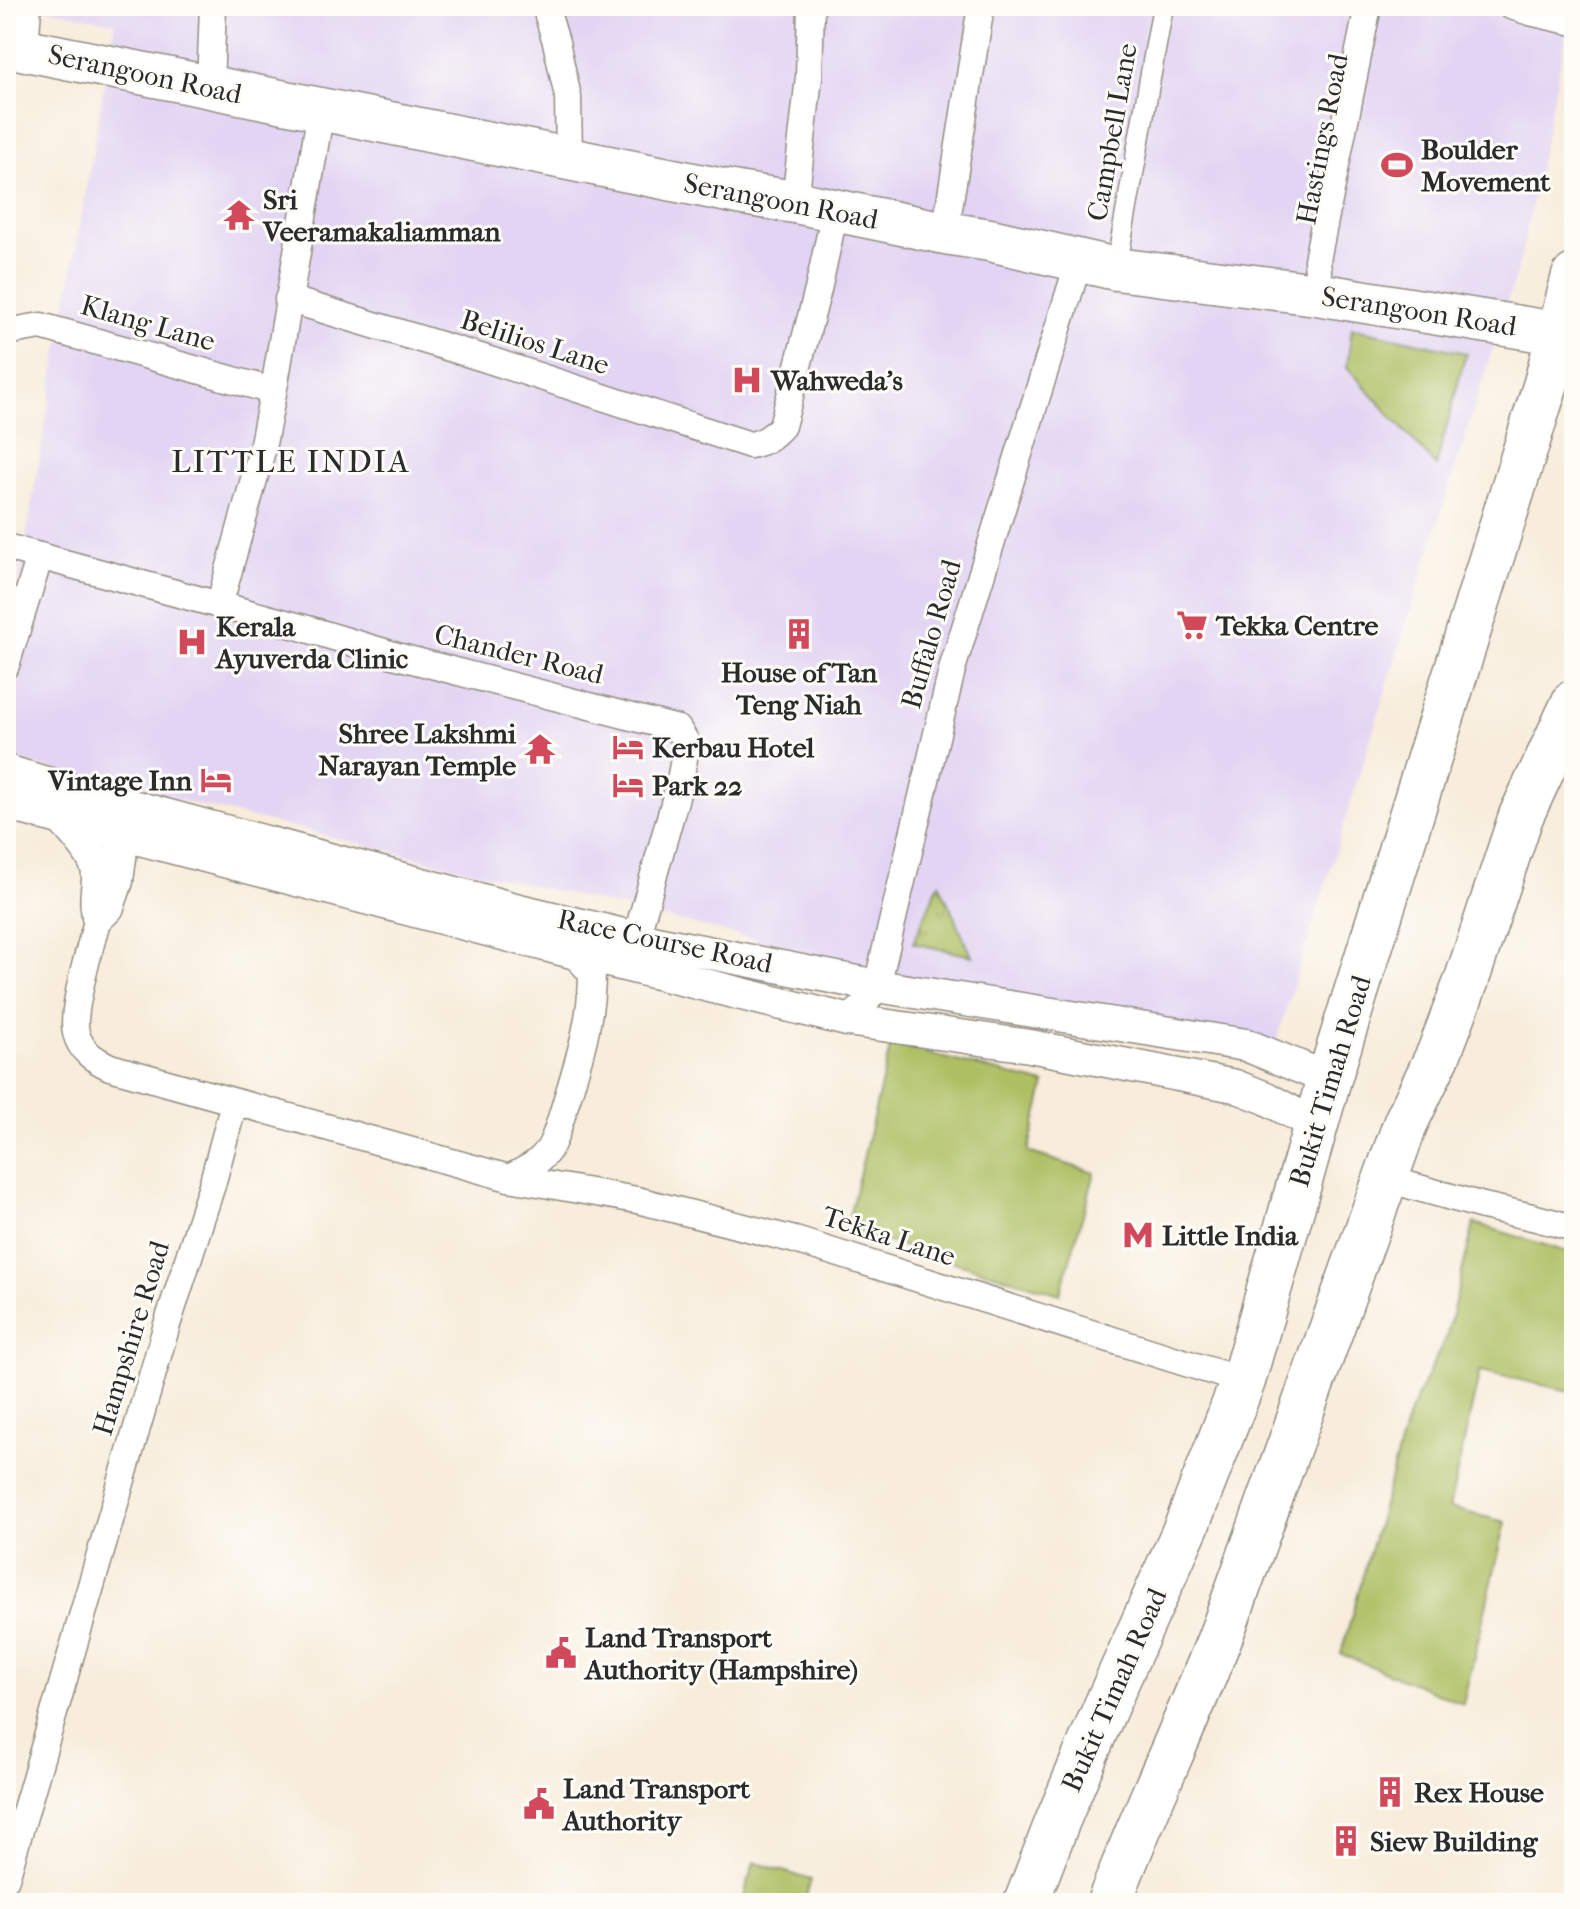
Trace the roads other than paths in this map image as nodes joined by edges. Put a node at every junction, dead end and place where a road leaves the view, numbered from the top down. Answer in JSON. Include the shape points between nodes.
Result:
{"nodes":[{"id":1,"x":28,"y":6,"type":"edge"},
{"id":2,"x":213,"y":6,"type":"edge"},
{"id":3,"x":545,"y":6,"type":"edge"},
{"id":4,"x":811,"y":6,"type":"edge"},
{"id":5,"x":981,"y":6,"type":"edge"},
{"id":6,"x":1163,"y":6,"type":"edge"},
{"id":7,"x":1368,"y":6,"type":"edge"},
{"id":8,"x":1381,"y":6,"type":"edge"},
{"id":9,"x":1511,"y":6,"type":"edge"},
{"id":10,"x":1574,"y":22,"type":"edge"},
{"id":11,"x":15,"y":48,"type":"edge"},
{"id":12,"x":210,"y":87,"type":"junction"},
{"id":13,"x":321,"y":110,"type":"junction"},
{"id":14,"x":569,"y":159,"type":"junction"},
{"id":15,"x":795,"y":202,"type":"junction"},
{"id":16,"x":835,"y":211,"type":"junction"},
{"id":17,"x":945,"y":233,"type":"junction"},
{"id":18,"x":1098,"y":265,"type":"junction"},
{"id":19,"x":1574,"y":276,"type":"edge"},
{"id":20,"x":1318,"y":289,"type":"junction"},
{"id":21,"x":288,"y":299,"type":"junction"},
{"id":22,"x":6,"y":332,"type":"edge"},
{"id":23,"x":1566,"y":334,"type":"edge"},
{"id":24,"x":273,"y":391,"type":"junction"},
{"id":25,"x":6,"y":547,"type":"edge"},
{"id":26,"x":40,"y":556,"type":"junction"},
{"id":27,"x":219,"y":606,"type":"junction"},
{"id":28,"x":6,"y":665,"type":"edge"},
{"id":29,"x":1574,"y":702,"type":"edge"},
{"id":30,"x":6,"y":771,"type":"edge"},
{"id":31,"x":84,"y":793,"type":"junction"},
{"id":32,"x":6,"y":804,"type":"edge"},
{"id":33,"x":60,"y":817,"type":"junction"},
{"id":34,"x":123,"y":834,"type":"junction"},
{"id":35,"x":199,"y":853,"type":"junction"},
{"id":36,"x":117,"y":881,"type":"junction"},
{"id":37,"x":98,"y":917,"type":"junction"},
{"id":38,"x":636,"y":938,"type":"junction"},
{"id":39,"x":572,"y":952,"type":"junction"},
{"id":40,"x":645,"y":970,"type":"junction"},
{"id":41,"x":877,"y":986,"type":"junction"},
{"id":42,"x":847,"y":1020,"type":"junction"},
{"id":43,"x":1101,"y":1021,"type":"junction"},
{"id":44,"x":1094,"y":1059,"type":"junction"},
{"id":45,"x":1329,"y":1079,"type":"junction"},
{"id":46,"x":234,"y":1103,"type":"junction"},
{"id":47,"x":1315,"y":1125,"type":"junction"},
{"id":48,"x":509,"y":1178,"type":"junction"},
{"id":49,"x":1387,"y":1179,"type":"junction"},
{"id":50,"x":1574,"y":1228,"type":"edge"},
{"id":51,"x":1243,"y":1381,"type":"junction"},
{"id":52,"x":1047,"y":1849,"type":"junction"},
{"id":53,"x":6,"y":1878,"type":"edge"},
{"id":54,"x":994,"y":1903,"type":"edge"},
{"id":55,"x":1026,"y":1903,"type":"edge"},
{"id":56,"x":1109,"y":1903,"type":"edge"}],
"edges":[{"from":1,"to":11,"type":"street"},
{"from":2,"to":12,"type":"street"},
{"from":3,"to":14,"type":"street","via":[[568,97]]},
{"from":4,"to":15,"type":"street"},
{"from":5,"to":17,"type":"street"},
{"from":6,"to":18,"type":"street","name":"Campbell Lane"},
{"from":7,"to":20,"type":"street","name":"Hastings Road","via":[[1317,260]]},
{"from":8,"to":20,"type":"street","name":"Hastings Road","via":[[1330,264]]},
{"from":9,"to":10,"type":"street"},
{"from":11,"to":12,"type":"main road","name":"Serangoon Road"},
{"from":12,"to":13,"type":"main road","name":"Serangoon Road"},
{"from":13,"to":14,"type":"main road","name":"Serangoon Road"},
{"from":13,"to":21,"type":"street"},
{"from":14,"to":15,"type":"main road","name":"Serangoon Road"},
{"from":15,"to":16,"type":"main road","name":"Serangoon Road"},
{"from":16,"to":17,"type":"main road","name":"Serangoon Road"},
{"from":16,"to":21,"type":"street","name":"Belilios Lane","via":[[782,426],[772,437],[750,445]]},
{"from":17,"to":18,"type":"main road","name":"Serangoon Road"},
{"from":18,"to":20,"type":"main road","name":"Serangoon Road"},
{"from":18,"to":41,"type":"street","name":"Buffalo Road","via":[[953,666]]},
{"from":19,"to":23,"type":"highway","name":"Bukit Timah Road"},
{"from":20,"to":23,"type":"main road","name":"Serangoon Road"},
{"from":21,"to":24,"type":"street"},
{"from":22,"to":24,"type":"street","name":"Klang Lane","via":[[41,326]]},
{"from":23,"to":45,"type":"highway","name":"Bukit Timah Road"},
{"from":24,"to":27,"type":"street"},
{"from":25,"to":26,"type":"street","name":"Chander Road"},
{"from":26,"to":27,"type":"street","name":"Chander Road"},
{"from":26,"to":28,"type":"street"},
{"from":27,"to":38,"type":"street","name":"Chander Road","via":[[682,733],[686,748],[679,786]]},
{"from":29,"to":49,"type":"highway","via":[[1521,816],[1466,982]]},
{"from":30,"to":31,"type":"street","name":"Race Course Road"},
{"from":31,"to":34,"type":"street","via":[[109,809]]},
{"from":31,"to":38,"type":"street","name":"Race Course Road"},
{"from":32,"to":33,"type":"street","name":"Race Course Road"},
{"from":33,"to":34,"type":"street","name":"Race Course Road"},
{"from":33,"to":37,"type":"street","via":[[80,839],[99,874]]},
{"from":34,"to":35,"type":"street","name":"Race Course Road"},
{"from":34,"to":36,"type":"street"},
{"from":35,"to":36,"type":"street","via":[[157,861]]},
{"from":35,"to":39,"type":"street","name":"Race Course Road"},
{"from":36,"to":37,"type":"street","via":[[108,907]]},
{"from":37,"to":46,"type":"street","via":[[76,1008],[75,1033],[83,1048],[110,1067]]},
{"from":38,"to":40,"type":"street","via":[[637,957]]},
{"from":38,"to":41,"type":"street","name":"Race Course Road"},
{"from":39,"to":40,"type":"street","name":"Race Course Road"},
{"from":39,"to":48,"type":"street","via":[[592,973],[592,1002],[581,1050],[550,1148],[536,1164]]},
{"from":40,"to":42,"type":"street","name":"Race Course Road"},
{"from":41,"to":42,"type":"street","name":"Buffalo Road"},
{"from":41,"to":43,"type":"street","name":"Race Course Road"},
{"from":42,"to":44,"type":"street","name":"Race Course Road"},
{"from":43,"to":44,"type":"street"},
{"from":43,"to":45,"type":"street","name":"Race Course Road","via":[[1246,1045]]},
{"from":44,"to":47,"type":"street","name":"Race Course Road","via":[[1235,1086]]},
{"from":45,"to":47,"type":"highway","name":"Bukit Timah Road"},
{"from":46,"to":48,"type":"street","name":"Tekka Lane"},
{"from":46,"to":53,"type":"street","name":"Hampshire Road"},
{"from":47,"to":51,"type":"highway","name":"Bukit Timah Road"},
{"from":48,"to":51,"type":"street","name":"Tekka Lane","via":[[637,1200],[795,1240]]},
{"from":49,"to":50,"type":"street"},
{"from":49,"to":56,"type":"highway","via":[[1201,1689]]},
{"from":51,"to":52,"type":"highway","name":"Bukit Timah Road"},
{"from":52,"to":54,"type":"highway","via":[[1000,1887]]},
{"from":52,"to":55,"type":"highway","name":"Bukit Timah Road"}]}
